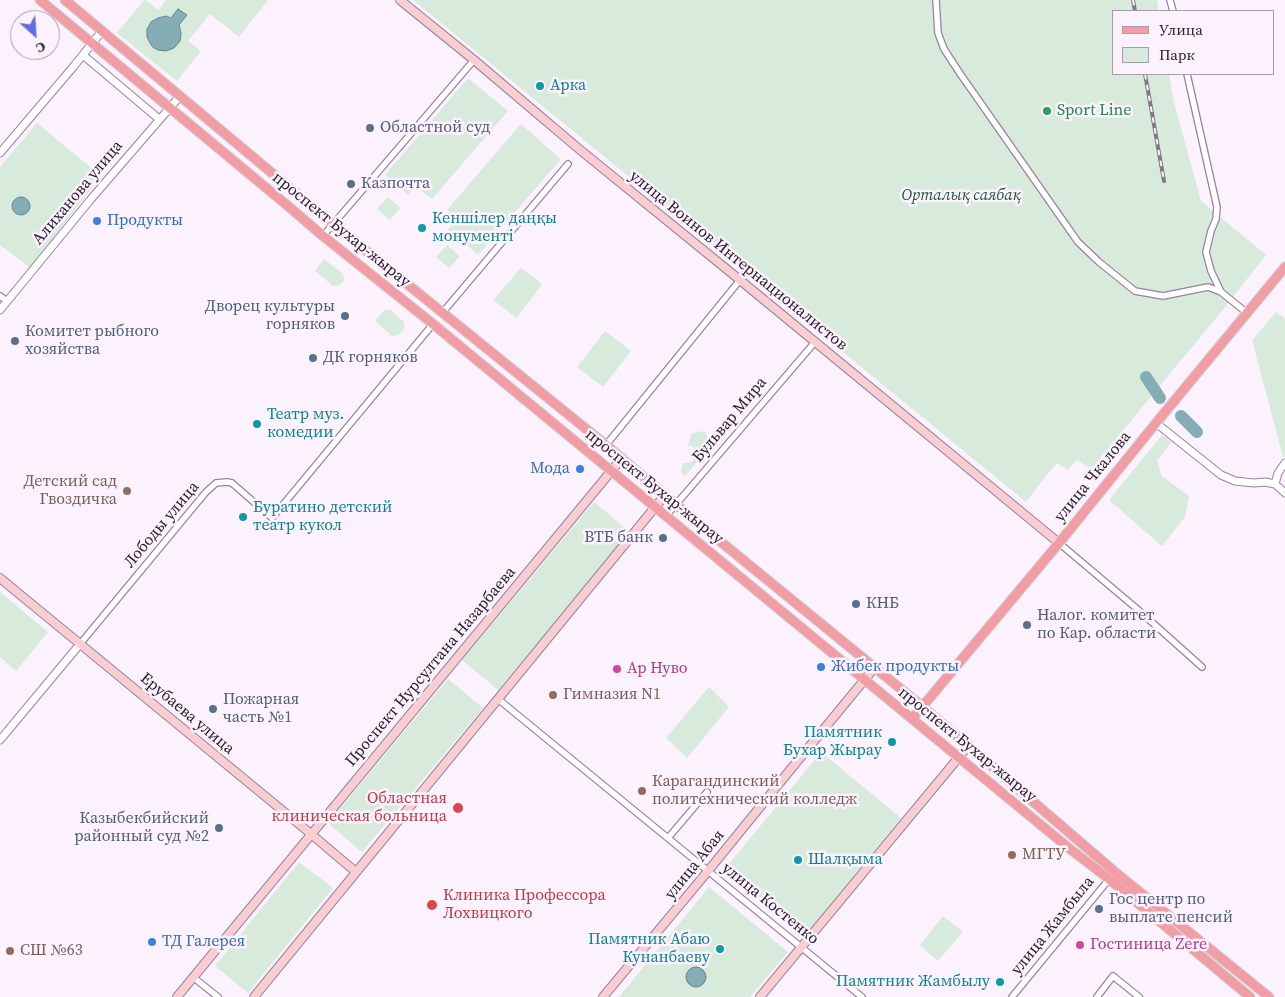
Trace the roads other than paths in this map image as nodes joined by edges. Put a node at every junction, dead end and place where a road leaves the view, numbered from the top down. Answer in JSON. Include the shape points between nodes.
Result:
{"nodes":[{"id":1,"x":40,"y":0,"type":"edge"},
{"id":2,"x":65,"y":0,"type":"edge"},
{"id":3,"x":400,"y":0,"type":"edge"},
{"id":4,"x":936,"y":0,"type":"edge"},
{"id":5,"x":102,"y":31,"type":"junction"},
{"id":6,"x":92,"y":44,"type":"junction"},
{"id":7,"x":83,"y":55,"type":"junction"},
{"id":8,"x":474,"y":60,"type":"junction"},
{"id":9,"x":1187,"y":75,"type":"edge"},
{"id":10,"x":180,"y":96,"type":"junction"},
{"id":11,"x":169,"y":108,"type":"junction"},
{"id":12,"x":159,"y":119,"type":"junction"},
{"id":13,"x":0,"y":153,"type":"edge"},
{"id":14,"x":568,"y":164,"type":"dead end"},
{"id":15,"x":333,"y":224,"type":"junction"},
{"id":16,"x":323,"y":236,"type":"junction"},
{"id":17,"x":1285,"y":267,"type":"edge"},
{"id":18,"x":740,"y":280,"type":"junction"},
{"id":19,"x":1221,"y":292,"type":"junction"},
{"id":20,"x":0,"y":296,"type":"edge"},
{"id":21,"x":7,"y":302,"type":"junction"},
{"id":22,"x":0,"y":310,"type":"edge"},
{"id":23,"x":443,"y":312,"type":"junction"},
{"id":24,"x":1247,"y":313,"type":"junction"},
{"id":25,"x":433,"y":324,"type":"junction"},
{"id":26,"x":814,"y":342,"type":"junction"},
{"id":27,"x":1156,"y":422,"type":"junction"},
{"id":28,"x":606,"y":445,"type":"junction"},
{"id":29,"x":622,"y":458,"type":"junction"},
{"id":30,"x":1285,"y":463,"type":"edge"},
{"id":31,"x":610,"y":471,"type":"junction"},
{"id":32,"x":1275,"y":484,"type":"junction"},
{"id":33,"x":1285,"y":493,"type":"edge"},
{"id":34,"x":665,"y":495,"type":"junction"},
{"id":35,"x":676,"y":505,"type":"junction"},
{"id":36,"x":655,"y":507,"type":"junction"},
{"id":37,"x":666,"y":516,"type":"junction"},
{"id":38,"x":1059,"y":543,"type":"junction"},
{"id":39,"x":0,"y":578,"type":"edge"},
{"id":40,"x":80,"y":644,"type":"junction"},
{"id":41,"x":875,"y":667,"type":"junction"},
{"id":42,"x":1202,"y":667,"type":"dead end"},
{"id":43,"x":864,"y":680,"type":"junction"},
{"id":44,"x":498,"y":699,"type":"junction"},
{"id":45,"x":923,"y":706,"type":"junction"},
{"id":46,"x":912,"y":719,"type":"junction"},
{"id":47,"x":0,"y":740,"type":"edge"},
{"id":48,"x":969,"y":745,"type":"junction"},
{"id":49,"x":958,"y":757,"type":"junction"},
{"id":50,"x":707,"y":792,"type":"dead end"},
{"id":51,"x":311,"y":834,"type":"junction"},
{"id":52,"x":668,"y":838,"type":"junction"},
{"id":53,"x":708,"y":871,"type":"junction"},
{"id":54,"x":356,"y":872,"type":"junction"},
{"id":55,"x":1112,"y":876,"type":"junction"},
{"id":56,"x":801,"y":947,"type":"junction"},
{"id":57,"x":193,"y":977,"type":"junction"},
{"id":58,"x":177,"y":997,"type":"edge"},
{"id":59,"x":218,"y":997,"type":"edge"},
{"id":60,"x":254,"y":997,"type":"edge"},
{"id":61,"x":603,"y":997,"type":"edge"},
{"id":62,"x":760,"y":997,"type":"edge"},
{"id":63,"x":862,"y":997,"type":"edge"},
{"id":64,"x":1012,"y":997,"type":"edge"},
{"id":65,"x":1096,"y":997,"type":"edge"},
{"id":66,"x":1140,"y":997,"type":"edge"},
{"id":67,"x":1250,"y":997,"type":"edge"},
{"id":68,"x":1269,"y":997,"type":"edge"}],
"edges":[{"from":1,"to":6,"type":"main road","name":"проспект Бухар-жырау"},
{"from":2,"to":5,"type":"main road","name":"проспект Бухар-жырау"},
{"from":3,"to":8,"type":"main road","name":"улица Воинов Интернационалистов"},
{"from":4,"to":19,"type":"street","via":[[938,33],[944,49],[1078,242],[1135,291],[1163,296],[1208,288]]},
{"from":5,"to":6,"type":"street"},
{"from":5,"to":10,"type":"main road","name":"проспект Бухар-жырау"},
{"from":6,"to":7,"type":"street"},
{"from":6,"to":11,"type":"main road","name":"проспект Бухар-жырау"},
{"from":7,"to":12,"type":"street"},
{"from":7,"to":13,"type":"street"},
{"from":8,"to":15,"type":"street"},
{"from":8,"to":18,"type":"main road","name":"улица Воинов Интернационалистов"},
{"from":9,"to":19,"type":"street","via":[[1217,207],[1206,252]]},
{"from":10,"to":11,"type":"street","name":"Алиханова улица"},
{"from":10,"to":15,"type":"main road","name":"проспект Бухар-жырау"},
{"from":11,"to":12,"type":"street","name":"Алиханова улица"},
{"from":11,"to":16,"type":"main road","name":"проспект Бухар-жырау"},
{"from":12,"to":21,"type":"street","name":"Алиханова улица"},
{"from":14,"to":23,"type":"street"},
{"from":15,"to":16,"type":"street"},
{"from":15,"to":23,"type":"main road","name":"проспект Бухар-жырау"},
{"from":16,"to":25,"type":"main road","name":"проспект Бухар-жырау"},
{"from":17,"to":24,"type":"main road","name":"улица Чкалова"},
{"from":18,"to":26,"type":"main road","name":"улица Воинов Интернационалистов"},
{"from":18,"to":28,"type":"street"},
{"from":19,"to":24,"type":"street"},
{"from":20,"to":21,"type":"street"},
{"from":21,"to":22,"type":"street","name":"Алиханова улица"},
{"from":23,"to":28,"type":"main road","name":"проспект Бухар-жырау"},
{"from":24,"to":27,"type":"main road","name":"улица Чкалова"},
{"from":25,"to":31,"type":"main road","name":"проспект Бухар-жырау"},
{"from":25,"to":40,"type":"street","name":"Лободы улица","via":[[272,518],[232,483],[216,483]]},
{"from":26,"to":35,"type":"street","name":"Бульвар Мира"},
{"from":26,"to":38,"type":"main road","name":"улица Воинов Интернационалистов"},
{"from":27,"to":32,"type":"street","via":[[1221,475],[1235,481]]},
{"from":27,"to":38,"type":"main road","name":"улица Чкалова"},
{"from":28,"to":29,"type":"main road","name":"проспект Бухар-жырау"},
{"from":29,"to":31,"type":"main road","name":"Проспект Нурсултана Назарбаева"},
{"from":29,"to":34,"type":"main road","name":"проспект Бухар-жырау"},
{"from":30,"to":32,"type":"street"},
{"from":31,"to":36,"type":"main road","name":"проспект Бухар-жырау"},
{"from":31,"to":51,"type":"main road","name":"Проспект Нурсултана Назарбаева"},
{"from":32,"to":33,"type":"street"},
{"from":34,"to":35,"type":"main road","name":"проспект Бухар-жырау"},
{"from":34,"to":36,"type":"main road"},
{"from":35,"to":37,"type":"street","name":"Бульвар Мира"},
{"from":35,"to":41,"type":"main road","name":"проспект Бухар-жырау"},
{"from":36,"to":37,"type":"main road","name":"проспект Бухар-жырау"},
{"from":36,"to":44,"type":"main road"},
{"from":37,"to":43,"type":"main road","name":"проспект Бухар-жырау"},
{"from":38,"to":42,"type":"street"},
{"from":38,"to":45,"type":"main road","name":"улица Чкалова"},
{"from":39,"to":40,"type":"main road","name":"Ерубаева улица"},
{"from":40,"to":47,"type":"street","name":"Лободы улица"},
{"from":40,"to":51,"type":"main road","name":"Ерубаева улица"},
{"from":41,"to":43,"type":"main road","name":"улица Абая"},
{"from":41,"to":45,"type":"main road","name":"проспект Бухар-жырау"},
{"from":43,"to":46,"type":"main road","name":"проспект Бухар-жырау"},
{"from":43,"to":53,"type":"main road","name":"улица Абая"},
{"from":44,"to":52,"type":"street","name":"улица Костенко"},
{"from":44,"to":54,"type":"main road"},
{"from":45,"to":46,"type":"main road","name":"улица Чкалова"},
{"from":45,"to":48,"type":"main road","name":"проспект Бухар-жырау"},
{"from":46,"to":49,"type":"main road","name":"проспект Бухар-жырау"},
{"from":48,"to":49,"type":"main road"},
{"from":48,"to":55,"type":"main road","name":"проспект Бухар-жырау"},
{"from":49,"to":55,"type":"main road","name":"проспект Бухар-жырау","via":[[1070,849]]},
{"from":49,"to":56,"type":"main road"},
{"from":50,"to":52,"type":"street"},
{"from":51,"to":54,"type":"main road","name":"Ерубаева улица"},
{"from":51,"to":57,"type":"main road","name":"Проспект Нурсултана Назарбаева"},
{"from":52,"to":53,"type":"street","name":"улица Костенко"},
{"from":53,"to":56,"type":"street","name":"улица Костенко"},
{"from":53,"to":61,"type":"main road","name":"улица Абая"},
{"from":54,"to":60,"type":"main road"},
{"from":55,"to":64,"type":"street","name":"улица Жамбыла"},
{"from":55,"to":67,"type":"main road","name":"проспект Бухар-жырау"},
{"from":55,"to":68,"type":"main road","name":"проспект Бухар-жырау"},
{"from":56,"to":62,"type":"main road"},
{"from":56,"to":63,"type":"street","name":"улица Костенко"},
{"from":57,"to":58,"type":"main road","name":"Проспект Нурсултана Назарбаева"},
{"from":57,"to":59,"type":"street"},
{"from":65,"to":66,"type":"street","via":[[1113,976]]}]}
